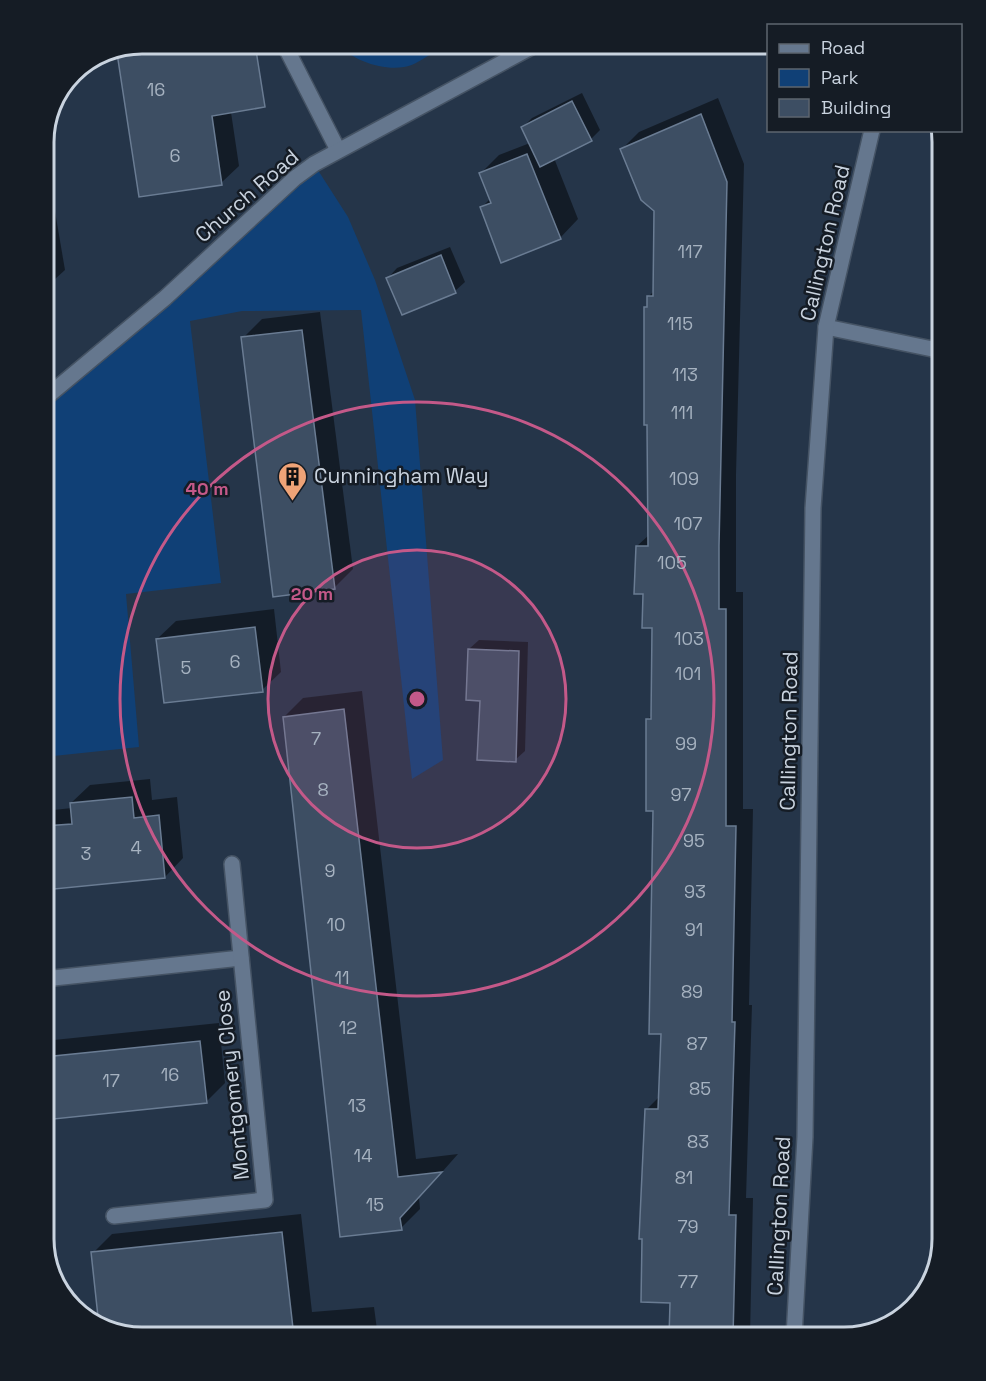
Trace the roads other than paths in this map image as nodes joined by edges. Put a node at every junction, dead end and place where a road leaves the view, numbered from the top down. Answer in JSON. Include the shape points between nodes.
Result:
{"nodes":[{"id":1,"x":289,"y":54,"type":"edge"},
{"id":2,"x":518,"y":54,"type":"edge"},
{"id":3,"x":872,"y":132,"type":"edge"},
{"id":4,"x":338,"y":150,"type":"junction"},
{"id":5,"x":826,"y":327,"type":"junction"},
{"id":6,"x":932,"y":349,"type":"edge"},
{"id":7,"x":54,"y":391,"type":"edge"},
{"id":8,"x":232,"y":864,"type":"dead end"},
{"id":9,"x":241,"y":958,"type":"junction"},
{"id":10,"x":54,"y":978,"type":"edge"},
{"id":11,"x":114,"y":1216,"type":"dead end"},
{"id":12,"x":795,"y":1327,"type":"edge"}],
"edges":[{"from":1,"to":4,"type":"street"},
{"from":2,"to":4,"type":"street","name":"Church Road"},
{"from":3,"to":5,"type":"street","name":"Callington Road"},
{"from":4,"to":7,"type":"street","name":"Church Road","via":[[295,178],[165,298]]},
{"from":5,"to":6,"type":"street"},
{"from":5,"to":12,"type":"street","name":"Callington Road","via":[[813,508],[805,1137]]},
{"from":8,"to":9,"type":"street","name":"Montgomery Close"},
{"from":9,"to":10,"type":"street","name":"Montgomery Close"},
{"from":9,"to":11,"type":"street","name":"Montgomery Close","via":[[265,1200]]}]}
